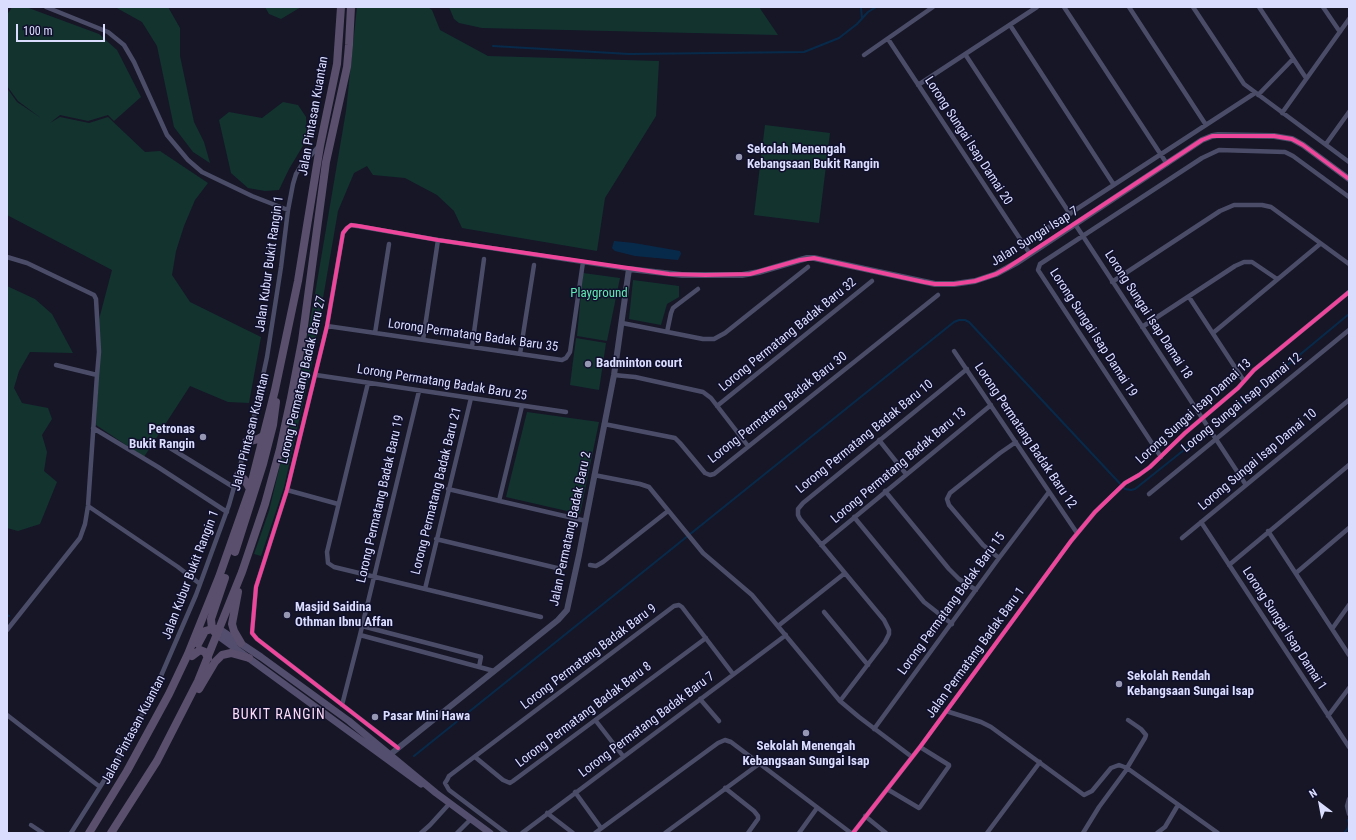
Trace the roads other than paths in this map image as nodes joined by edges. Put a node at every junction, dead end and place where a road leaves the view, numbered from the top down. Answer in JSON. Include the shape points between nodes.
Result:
{"nodes":[{"id":1,"x":46,"y":7,"type":"edge"},
{"id":2,"x":341,"y":7,"type":"edge"},
{"id":3,"x":351,"y":7,"type":"edge"},
{"id":4,"x":933,"y":7,"type":"edge"},
{"id":5,"x":1037,"y":7,"type":"edge"},
{"id":6,"x":1064,"y":7,"type":"edge"},
{"id":7,"x":1129,"y":7,"type":"edge"},
{"id":8,"x":1193,"y":7,"type":"edge"},
{"id":9,"x":1259,"y":7,"type":"edge"},
{"id":10,"x":1323,"y":7,"type":"edge"},
{"id":11,"x":1349,"y":19,"type":"edge"},
{"id":12,"x":1010,"y":25,"type":"junction"},
{"id":13,"x":1340,"y":32,"type":"junction"},
{"id":14,"x":888,"y":39,"type":"junction"},
{"id":15,"x":965,"y":54,"type":"junction"},
{"id":16,"x":864,"y":55,"type":"dead end"},
{"id":17,"x":1293,"y":59,"type":"junction"},
{"id":18,"x":1306,"y":78,"type":"junction"},
{"id":19,"x":918,"y":85,"type":"junction"},
{"id":20,"x":1256,"y":94,"type":"junction"},
{"id":21,"x":1282,"y":112,"type":"junction"},
{"id":22,"x":1349,"y":112,"type":"edge"},
{"id":23,"x":1206,"y":125,"type":"junction"},
{"id":24,"x":1326,"y":144,"type":"junction"},
{"id":25,"x":320,"y":146,"type":"junction"},
{"id":26,"x":1161,"y":155,"type":"junction"},
{"id":27,"x":1349,"y":162,"type":"edge"},
{"id":28,"x":1167,"y":164,"type":"junction"},
{"id":29,"x":1349,"y":179,"type":"edge"},
{"id":30,"x":1114,"y":185,"type":"junction"},
{"id":31,"x":1349,"y":197,"type":"edge"},
{"id":32,"x":288,"y":210,"type":"junction"},
{"id":33,"x":1070,"y":214,"type":"junction"},
{"id":34,"x":1075,"y":224,"type":"junction"},
{"id":35,"x":1083,"y":236,"type":"junction"},
{"id":36,"x":438,"y":240,"type":"junction"},
{"id":37,"x":389,"y":244,"type":"dead end"},
{"id":38,"x":1024,"y":244,"type":"junction"},
{"id":39,"x":1320,"y":244,"type":"junction"},
{"id":40,"x":1030,"y":254,"type":"junction"},
{"id":41,"x":7,"y":257,"type":"edge"},
{"id":42,"x":484,"y":259,"type":"dead end"},
{"id":43,"x":584,"y":262,"type":"junction"},
{"id":44,"x":1349,"y":264,"type":"edge"},
{"id":45,"x":534,"y":265,"type":"dead end"},
{"id":46,"x":808,"y":267,"type":"dead end"},
{"id":47,"x":630,"y":269,"type":"junction"},
{"id":48,"x":1277,"y":279,"type":"junction"},
{"id":49,"x":872,"y":282,"type":"dead end"},
{"id":50,"x":1112,"y":282,"type":"junction"},
{"id":51,"x":698,"y":289,"type":"dead end"},
{"id":52,"x":1349,"y":292,"type":"edge"},
{"id":53,"x":938,"y":295,"type":"dead end"},
{"id":54,"x":1189,"y":297,"type":"junction"},
{"id":55,"x":622,"y":323,"type":"junction"},
{"id":56,"x":326,"y":326,"type":"junction"},
{"id":57,"x":1142,"y":327,"type":"junction"},
{"id":58,"x":1349,"y":330,"type":"edge"},
{"id":59,"x":667,"y":332,"type":"junction"},
{"id":60,"x":375,"y":333,"type":"junction"},
{"id":61,"x":1213,"y":333,"type":"junction"},
{"id":62,"x":423,"y":340,"type":"junction"},
{"id":63,"x":472,"y":347,"type":"junction"},
{"id":64,"x":954,"y":351,"type":"dead end"},
{"id":65,"x":520,"y":354,"type":"junction"},
{"id":66,"x":56,"y":365,"type":"dead end"},
{"id":67,"x":967,"y":369,"type":"junction"},
{"id":68,"x":97,"y":375,"type":"junction"},
{"id":69,"x":316,"y":375,"type":"junction"},
{"id":70,"x":614,"y":375,"type":"junction"},
{"id":71,"x":1244,"y":381,"type":"junction"},
{"id":72,"x":368,"y":383,"type":"junction"},
{"id":73,"x":275,"y":390,"type":"junction"},
{"id":74,"x":419,"y":390,"type":"junction"},
{"id":75,"x":471,"y":398,"type":"junction"},
{"id":76,"x":1349,"y":400,"type":"edge"},
{"id":77,"x":991,"y":405,"type":"junction"},
{"id":78,"x":522,"y":406,"type":"junction"},
{"id":79,"x":717,"y":406,"type":"junction"},
{"id":80,"x":566,"y":412,"type":"dead end"},
{"id":81,"x":1202,"y":418,"type":"junction"},
{"id":82,"x":604,"y":424,"type":"junction"},
{"id":83,"x":93,"y":428,"type":"junction"},
{"id":84,"x":263,"y":436,"type":"junction"},
{"id":85,"x":1216,"y":439,"type":"junction"},
{"id":86,"x":879,"y":440,"type":"junction"},
{"id":87,"x":246,"y":442,"type":"junction"},
{"id":88,"x":1016,"y":442,"type":"junction"},
{"id":89,"x":162,"y":443,"type":"dead end"},
{"id":90,"x":748,"y":446,"type":"junction"},
{"id":91,"x":1161,"y":457,"type":"junction"},
{"id":92,"x":1349,"y":465,"type":"edge"},
{"id":93,"x":906,"y":474,"type":"junction"},
{"id":94,"x":238,"y":475,"type":"junction"},
{"id":95,"x":594,"y":475,"type":"junction"},
{"id":96,"x":1246,"y":485,"type":"junction"},
{"id":97,"x":235,"y":488,"type":"junction"},
{"id":98,"x":250,"y":489,"type":"junction"},
{"id":99,"x":448,"y":489,"type":"junction"},
{"id":100,"x":1118,"y":489,"type":"joint"},
{"id":101,"x":287,"y":490,"type":"junction"},
{"id":102,"x":885,"y":491,"type":"junction"},
{"id":103,"x":1049,"y":492,"type":"junction"},
{"id":104,"x":1149,"y":494,"type":"dead end"},
{"id":105,"x":499,"y":501,"type":"junction"},
{"id":106,"x":338,"y":504,"type":"junction"},
{"id":107,"x":88,"y":506,"type":"junction"},
{"id":108,"x":668,"y":511,"type":"junction"},
{"id":109,"x":227,"y":512,"type":"junction"},
{"id":110,"x":854,"y":517,"type":"junction"},
{"id":111,"x":586,"y":521,"type":"junction"},
{"id":112,"x":1202,"y":522,"type":"junction"},
{"id":113,"x":1349,"y":528,"type":"edge"},
{"id":114,"x":1268,"y":531,"type":"junction"},
{"id":115,"x":1077,"y":533,"type":"junction"},
{"id":116,"x":436,"y":538,"type":"junction"},
{"id":117,"x":1182,"y":538,"type":"dead end"},
{"id":118,"x":822,"y":545,"type":"junction"},
{"id":119,"x":999,"y":558,"type":"junction"},
{"id":120,"x":590,"y":565,"type":"dead end"},
{"id":121,"x":1229,"y":565,"type":"junction"},
{"id":122,"x":561,"y":569,"type":"dead end"},
{"id":123,"x":242,"y":572,"type":"junction"},
{"id":124,"x":845,"y":573,"type":"junction"},
{"id":125,"x":1296,"y":573,"type":"junction"},
{"id":126,"x":374,"y":576,"type":"junction"},
{"id":127,"x":200,"y":584,"type":"junction"},
{"id":128,"x":425,"y":589,"type":"junction"},
{"id":129,"x":976,"y":590,"type":"junction"},
{"id":130,"x":1349,"y":605,"type":"edge"},
{"id":131,"x":824,"y":612,"type":"dead end"},
{"id":132,"x":541,"y":617,"type":"dead end"},
{"id":133,"x":952,"y":624,"type":"junction"},
{"id":134,"x":362,"y":626,"type":"junction"},
{"id":135,"x":778,"y":626,"type":"junction"},
{"id":136,"x":1332,"y":628,"type":"junction"},
{"id":137,"x":7,"y":630,"type":"edge"},
{"id":138,"x":216,"y":631,"type":"junction"},
{"id":139,"x":360,"y":635,"type":"junction"},
{"id":140,"x":786,"y":635,"type":"junction"},
{"id":141,"x":706,"y":638,"type":"junction"},
{"id":142,"x":241,"y":643,"type":"junction"},
{"id":143,"x":1349,"y":655,"type":"edge"},
{"id":144,"x":192,"y":656,"type":"junction"},
{"id":145,"x":208,"y":658,"type":"junction"},
{"id":146,"x":249,"y":658,"type":"junction"},
{"id":147,"x":868,"y":665,"type":"junction"},
{"id":148,"x":479,"y":667,"type":"junction"},
{"id":149,"x":494,"y":671,"type":"junction"},
{"id":150,"x":733,"y":674,"type":"junction"},
{"id":151,"x":1349,"y":688,"type":"edge"},
{"id":152,"x":700,"y":699,"type":"junction"},
{"id":153,"x":840,"y":701,"type":"junction"},
{"id":154,"x":342,"y":705,"type":"junction"},
{"id":155,"x":185,"y":708,"type":"junction"},
{"id":156,"x":946,"y":711,"type":"junction"},
{"id":157,"x":7,"y":714,"type":"edge"},
{"id":158,"x":1328,"y":716,"type":"junction"},
{"id":159,"x":1128,"y":720,"type":"dead end"},
{"id":160,"x":596,"y":721,"type":"junction"},
{"id":161,"x":719,"y":721,"type":"dead end"},
{"id":162,"x":874,"y":729,"type":"junction"},
{"id":163,"x":920,"y":747,"type":"junction"},
{"id":164,"x":1349,"y":747,"type":"edge"},
{"id":165,"x":398,"y":748,"type":"junction"},
{"id":166,"x":623,"y":756,"type":"junction"},
{"id":167,"x":912,"y":756,"type":"junction"},
{"id":168,"x":388,"y":757,"type":"junction"},
{"id":169,"x":475,"y":757,"type":"junction"},
{"id":170,"x":1040,"y":762,"type":"junction"},
{"id":171,"x":759,"y":764,"type":"junction"},
{"id":172,"x":1127,"y":768,"type":"junction"},
{"id":173,"x":127,"y":771,"type":"junction"},
{"id":174,"x":100,"y":787,"type":"junction"},
{"id":175,"x":725,"y":788,"type":"junction"},
{"id":176,"x":887,"y":788,"type":"junction"},
{"id":177,"x":575,"y":792,"type":"junction"},
{"id":178,"x":1349,"y":798,"type":"edge"},
{"id":179,"x":450,"y":803,"type":"junction"},
{"id":180,"x":1178,"y":805,"type":"junction"},
{"id":181,"x":817,"y":808,"type":"junction"},
{"id":182,"x":547,"y":813,"type":"junction"},
{"id":183,"x":1349,"y":814,"type":"edge"},
{"id":184,"x":865,"y":816,"type":"junction"},
{"id":185,"x":471,"y":819,"type":"junction"},
{"id":186,"x":31,"y":825,"type":"dead end"},
{"id":187,"x":601,"y":828,"type":"junction"},
{"id":188,"x":43,"y":833,"type":"edge"},
{"id":189,"x":70,"y":833,"type":"edge"},
{"id":190,"x":89,"y":833,"type":"edge"},
{"id":191,"x":111,"y":833,"type":"edge"},
{"id":192,"x":421,"y":833,"type":"edge"},
{"id":193,"x":457,"y":833,"type":"edge"},
{"id":194,"x":490,"y":833,"type":"edge"},
{"id":195,"x":506,"y":833,"type":"edge"},
{"id":196,"x":522,"y":833,"type":"edge"},
{"id":197,"x":573,"y":833,"type":"edge"},
{"id":198,"x":595,"y":833,"type":"edge"},
{"id":199,"x":665,"y":833,"type":"edge"},
{"id":200,"x":748,"y":833,"type":"edge"},
{"id":201,"x":799,"y":833,"type":"edge"},
{"id":202,"x":852,"y":833,"type":"edge"},
{"id":203,"x":886,"y":833,"type":"edge"},
{"id":204,"x":987,"y":833,"type":"edge"},
{"id":205,"x":1083,"y":833,"type":"edge"},
{"id":206,"x":1157,"y":833,"type":"edge"},
{"id":207,"x":1218,"y":833,"type":"edge"}],
"edges":[{"from":1,"to":32,"type":"street","via":[[108,32],[120,42],[134,62],[167,135],[202,172]]},
{"from":2,"to":25,"type":"highway","name":"Jalan Pintasan Kuantan","via":[[337,64]]},
{"from":3,"to":123,"type":"highway","name":"Jalan Pintasan Kuantan","via":[[347,67],[326,162],[297,371],[273,476]]},
{"from":4,"to":14,"type":"street"},
{"from":5,"to":12,"type":"street"},
{"from":6,"to":26,"type":"street"},
{"from":7,"to":23,"type":"street"},
{"from":8,"to":20,"type":"street","via":[[1241,80]]},
{"from":9,"to":17,"type":"street"},
{"from":10,"to":13,"type":"street"},
{"from":11,"to":13,"type":"street"},
{"from":12,"to":15,"type":"street"},
{"from":12,"to":30,"type":"street"},
{"from":13,"to":18,"type":"street"},
{"from":14,"to":16,"type":"street"},
{"from":14,"to":19,"type":"street","name":"Lorong Sungai Isap Damai 20"},
{"from":15,"to":19,"type":"street"},
{"from":15,"to":33,"type":"street"},
{"from":17,"to":18,"type":"street"},
{"from":17,"to":20,"type":"street"},
{"from":18,"to":21,"type":"street"},
{"from":19,"to":38,"type":"street","name":"Lorong Sungai Isap Damai 20"},
{"from":20,"to":21,"type":"street"},
{"from":20,"to":23,"type":"street"},
{"from":21,"to":24,"type":"street"},
{"from":22,"to":24,"type":"street"},
{"from":23,"to":26,"type":"street"},
{"from":24,"to":27,"type":"street"},
{"from":25,"to":32,"type":"street","name":"Jalan Kubur Bukit Rangin 1","via":[[296,174]]},
{"from":25,"to":73,"type":"highway","name":"Jalan Pintasan Kuantan","via":[[298,281]]},
{"from":26,"to":28,"type":"street"},
{"from":26,"to":30,"type":"street"},
{"from":28,"to":29,"type":"street","name":"Jalan Sungai Isap 7","via":[[1212,136],[1281,136],[1298,141]]},
{"from":28,"to":34,"type":"street","name":"Jalan Sungai Isap 7"},
{"from":30,"to":33,"type":"street"},
{"from":31,"to":35,"type":"street","via":[[1285,152],[1219,150],[1202,158]]},
{"from":32,"to":87,"type":"street","name":"Jalan Kubur Bukit Rangin 1","via":[[267,357]]},
{"from":33,"to":38,"type":"street"},
{"from":34,"to":35,"type":"street","name":"Lorong Sungai Isap Damai 18"},
{"from":34,"to":40,"type":"street","name":"Jalan Sungai Isap 7"},
{"from":35,"to":50,"type":"street","name":"Lorong Sungai Isap Damai 18"},
{"from":35,"to":91,"type":"street","name":"Lorong Sungai Isap Damai 19","via":[[1043,262],[1038,270]]},
{"from":36,"to":43,"type":"street","name":"Lorong Permatang Badak Baru 27"},
{"from":36,"to":56,"type":"street","name":"Lorong Permatang Badak Baru 27","via":[[359,226],[351,225],[347,228],[343,233]]},
{"from":36,"to":62,"type":"street"},
{"from":37,"to":60,"type":"street"},
{"from":38,"to":40,"type":"street","name":"Lorong Sungai Isap Damai 20"},
{"from":39,"to":44,"type":"street"},
{"from":39,"to":48,"type":"street"},
{"from":39,"to":50,"type":"street","via":[[1272,207],[1230,206]]},
{"from":40,"to":47,"type":"street","name":"Jalan Sungai Isap 7","via":[[996,274],[970,282],[945,284],[924,282],[814,258],[742,275],[682,275]]},
{"from":41,"to":68,"type":"street","via":[[27,263],[94,295],[99,352]]},
{"from":42,"to":63,"type":"street"},
{"from":43,"to":47,"type":"street","name":"Lorong Permatang Badak Baru 27"},
{"from":43,"to":65,"type":"street","name":"Lorong Permatang Badak Baru 35","via":[[570,352],[566,358],[558,360]]},
{"from":45,"to":65,"type":"street"},
{"from":46,"to":59,"type":"street","via":[[720,337],[703,339]]},
{"from":47,"to":55,"type":"street","name":"Jalan Permatang Badak Baru 2"},
{"from":48,"to":54,"type":"street","via":[[1248,261]]},
{"from":48,"to":61,"type":"street"},
{"from":49,"to":79,"type":"street","name":"Lorong Permatang Badak Baru 32"},
{"from":50,"to":57,"type":"street","name":"Lorong Sungai Isap Damai 18"},
{"from":51,"to":59,"type":"street","via":[[673,308]]},
{"from":52,"to":71,"type":"street","name":"Lorong Sungai Isap Damai 13"},
{"from":53,"to":90,"type":"street","name":"Lorong Permatang Badak Baru 30"},
{"from":54,"to":57,"type":"street"},
{"from":54,"to":61,"type":"street"},
{"from":55,"to":59,"type":"street"},
{"from":55,"to":70,"type":"street","name":"Jalan Permatang Badak Baru 2"},
{"from":56,"to":60,"type":"street","name":"Lorong Permatang Badak Baru 35"},
{"from":56,"to":69,"type":"street","name":"Lorong Permatang Badak Baru 27"},
{"from":57,"to":81,"type":"street","name":"Lorong Sungai Isap Damai 18"},
{"from":58,"to":85,"type":"street","name":"Lorong Sungai Isap Damai 12"},
{"from":60,"to":62,"type":"street","name":"Lorong Permatang Badak Baru 35"},
{"from":61,"to":71,"type":"street"},
{"from":62,"to":63,"type":"street","name":"Lorong Permatang Badak Baru 35"},
{"from":63,"to":65,"type":"street","name":"Lorong Permatang Badak Baru 35"},
{"from":64,"to":67,"type":"street","name":"Lorong Permatang Badak Baru 12"},
{"from":66,"to":68,"type":"street"},
{"from":67,"to":77,"type":"street","name":"Lorong Permatang Badak Baru 12"},
{"from":67,"to":86,"type":"street","name":"Lorong Permatang Badak Baru 10"},
{"from":68,"to":83,"type":"street"},
{"from":69,"to":72,"type":"street","name":"Lorong Permatang Badak Baru 25"},
{"from":69,"to":101,"type":"street","name":"Lorong Permatang Badak Baru 27"},
{"from":70,"to":79,"type":"street","via":[[698,390],[707,394]]},
{"from":70,"to":82,"type":"street","name":"Jalan Permatang Badak Baru 2"},
{"from":71,"to":81,"type":"street","name":"Lorong Sungai Isap Damai 13"},
{"from":72,"to":74,"type":"street","name":"Lorong Permatang Badak Baru 25"},
{"from":72,"to":106,"type":"street"},
{"from":73,"to":84,"type":"highway","name":"Jalan Pintasan Kuantan"},
{"from":73,"to":138,"type":"highway","via":[[274,420],[263,464],[241,535],[212,614]]},
{"from":74,"to":75,"type":"street","name":"Lorong Permatang Badak Baru 25"},
{"from":74,"to":126,"type":"street","name":"Lorong Permatang Badak Baru 19"},
{"from":75,"to":78,"type":"street","name":"Lorong Permatang Badak Baru 25"},
{"from":75,"to":99,"type":"street","name":"Lorong Permatang Badak Baru 21"},
{"from":76,"to":96,"type":"street","name":"Lorong Sungai Isap Damai 10"},
{"from":77,"to":88,"type":"street","name":"Lorong Permatang Badak Baru 12"},
{"from":77,"to":93,"type":"street","name":"Lorong Permatang Badak Baru 13"},
{"from":78,"to":80,"type":"street","name":"Lorong Permatang Badak Baru 25"},
{"from":78,"to":105,"type":"street"},
{"from":79,"to":90,"type":"street"},
{"from":81,"to":85,"type":"street","name":"Lorong Sungai Isap Damai 18"},
{"from":81,"to":91,"type":"street","name":"Lorong Sungai Isap Damai 13"},
{"from":82,"to":90,"type":"street","name":"Lorong Permatang Badak Baru 30","via":[[675,438],[707,474],[717,472]]},
{"from":82,"to":95,"type":"street","name":"Jalan Permatang Badak Baru 2"},
{"from":83,"to":107,"type":"street"},
{"from":83,"to":109,"type":"street"},
{"from":84,"to":87,"type":"highway"},
{"from":84,"to":98,"type":"highway","name":"Jalan Pintasan Kuantan"},
{"from":85,"to":96,"type":"street","name":"Lorong Sungai Isap Damai 18"},
{"from":85,"to":104,"type":"street","name":"Lorong Sungai Isap Damai 12"},
{"from":86,"to":93,"type":"street"},
{"from":86,"to":118,"type":"street","name":"Lorong Permatang Badak Baru 10","via":[[798,509],[800,519]]},
{"from":87,"to":94,"type":"street","name":"Jalan Kubur Bukit Rangin 1"},
{"from":88,"to":103,"type":"street","name":"Lorong Permatang Badak Baru 12"},
{"from":88,"to":119,"type":"street","via":[[950,493],[947,499],[949,506],[983,545]]},
{"from":89,"to":97,"type":"street"},
{"from":91,"to":100,"type":"street","name":"Lorong Sungai Isap Damai 13"},
{"from":92,"to":114,"type":"street"},
{"from":93,"to":102,"type":"street","name":"Lorong Permatang Badak Baru 13"},
{"from":94,"to":97,"type":"street","name":"Jalan Kubur Bukit Rangin 1"},
{"from":94,"to":98,"type":"highway"},
{"from":95,"to":108,"type":"street","via":[[645,485]]},
{"from":95,"to":111,"type":"street","name":"Jalan Permatang Badak Baru 2"},
{"from":96,"to":112,"type":"street","name":"Lorong Sungai Isap Damai 10"},
{"from":97,"to":109,"type":"street","name":"Jalan Kubur Bukit Rangin 1"},
{"from":98,"to":173,"type":"highway","name":"Jalan Pintasan Kuantan","via":[[220,577],[188,654]]},
{"from":99,"to":105,"type":"street"},
{"from":99,"to":116,"type":"street","name":"Lorong Permatang Badak Baru 21"},
{"from":100,"to":115,"type":"street","name":"Jalan Permatang Badak Baru 1"},
{"from":101,"to":106,"type":"street"},
{"from":101,"to":154,"type":"street","name":"Lorong Permatang Badak Baru 27","via":[[256,587],[253,635]]},
{"from":102,"to":110,"type":"street","name":"Lorong Permatang Badak Baru 13"},
{"from":102,"to":129,"type":"street","via":[[949,570]]},
{"from":103,"to":115,"type":"street","name":"Lorong Permatang Badak Baru 12"},
{"from":103,"to":119,"type":"street","name":"Lorong Permatang Badak Baru 15"},
{"from":105,"to":111,"type":"street"},
{"from":106,"to":126,"type":"street","via":[[327,552],[328,562],[334,567]]},
{"from":107,"to":127,"type":"street"},
{"from":107,"to":137,"type":"street","via":[[80,538]]},
{"from":108,"to":120,"type":"street","via":[[603,562],[596,566]]},
{"from":108,"to":135,"type":"street","via":[[703,553],[752,595]]},
{"from":109,"to":127,"type":"street","name":"Jalan Kubur Bukit Rangin 1"},
{"from":110,"to":118,"type":"street","name":"Lorong Permatang Badak Baru 13"},
{"from":110,"to":133,"type":"street","via":[[924,602]]},
{"from":111,"to":149,"type":"street","name":"Jalan Permatang Badak Baru 2","via":[[567,610]]},
{"from":112,"to":117,"type":"street","name":"Lorong Sungai Isap Damai 10"},
{"from":112,"to":121,"type":"street","name":"Lorong Sungai Isap Damai 1"},
{"from":113,"to":125,"type":"street"},
{"from":114,"to":121,"type":"street"},
{"from":114,"to":125,"type":"street"},
{"from":115,"to":156,"type":"street","name":"Jalan Permatang Badak Baru 1"},
{"from":116,"to":122,"type":"street"},
{"from":116,"to":128,"type":"street","name":"Lorong Permatang Badak Baru 21"},
{"from":118,"to":124,"type":"street","name":"Lorong Permatang Badak Baru 10"},
{"from":119,"to":129,"type":"street","name":"Lorong Permatang Badak Baru 15"},
{"from":121,"to":158,"type":"street","name":"Lorong Sungai Isap Damai 1"},
{"from":123,"to":138,"type":"highway","name":"Jalan Pintasan Kuantan"},
{"from":123,"to":142,"type":"highway","via":[[232,624]]},
{"from":124,"to":135,"type":"street"},
{"from":124,"to":147,"type":"street","name":"Lorong Permatang Badak Baru 10","via":[[888,627],[887,638]]},
{"from":125,"to":136,"type":"street"},
{"from":126,"to":128,"type":"street"},
{"from":126,"to":134,"type":"street","name":"Lorong Permatang Badak Baru 19"},
{"from":127,"to":174,"type":"street","name":"Jalan Kubur Bukit Rangin 1","via":[[154,692]]},
{"from":128,"to":132,"type":"street"},
{"from":129,"to":133,"type":"street","name":"Lorong Permatang Badak Baru 15"},
{"from":130,"to":136,"type":"street"},
{"from":131,"to":147,"type":"street"},
{"from":133,"to":162,"type":"street","name":"Lorong Permatang Badak Baru 15"},
{"from":134,"to":139,"type":"street","name":"Lorong Permatang Badak Baru 19"},
{"from":134,"to":148,"type":"street","via":[[481,657]]},
{"from":135,"to":140,"type":"street"},
{"from":136,"to":143,"type":"street"},
{"from":138,"to":142,"type":"main road"},
{"from":138,"to":144,"type":"highway","via":[[205,631]]},
{"from":138,"to":145,"type":"highway","name":"Jalan Pintasan Kuantan"},
{"from":138,"to":146,"type":"main road"},
{"from":139,"to":148,"type":"street"},
{"from":139,"to":154,"type":"street","name":"Lorong Permatang Badak Baru 19"},
{"from":140,"to":150,"type":"street","name":"Lorong Permatang Badak Baru 7"},
{"from":140,"to":153,"type":"street"},
{"from":141,"to":150,"type":"street","name":"Lorong Permatang Badak Baru 9"},
{"from":141,"to":160,"type":"street","name":"Lorong Permatang Badak Baru 8"},
{"from":141,"to":169,"type":"street","name":"Lorong Permatang Badak Baru 9","via":[[682,607],[674,606]]},
{"from":142,"to":168,"type":"main road","via":[[349,721]]},
{"from":144,"to":145,"type":"highway","via":[[200,650],[205,652]]},
{"from":144,"to":173,"type":"highway","via":[[171,701]]},
{"from":145,"to":155,"type":"highway","name":"Jalan Pintasan Kuantan"},
{"from":146,"to":155,"type":"highway","via":[[226,653],[218,658]]},
{"from":146,"to":168,"type":"main road"},
{"from":147,"to":153,"type":"street","name":"Lorong Permatang Badak Baru 10"},
{"from":148,"to":149,"type":"street"},
{"from":149,"to":165,"type":"street","name":"Jalan Permatang Badak Baru 2"},
{"from":150,"to":152,"type":"street","name":"Lorong Permatang Badak Baru 7"},
{"from":151,"to":158,"type":"street"},
{"from":152,"to":161,"type":"street"},
{"from":152,"to":166,"type":"street","name":"Lorong Permatang Badak Baru 7"},
{"from":153,"to":162,"type":"street"},
{"from":154,"to":165,"type":"street","name":"Lorong Permatang Badak Baru 27"},
{"from":155,"to":191,"type":"highway","name":"Jalan Pintasan Kuantan","via":[[157,761]]},
{"from":156,"to":163,"type":"street","name":"Jalan Permatang Badak Baru 1"},
{"from":156,"to":170,"type":"street","via":[[991,727]]},
{"from":157,"to":174,"type":"street"},
{"from":158,"to":164,"type":"street","name":"Lorong Sungai Isap Damai 1"},
{"from":159,"to":172,"type":"street","via":[[1146,735]]},
{"from":160,"to":166,"type":"street"},
{"from":160,"to":169,"type":"street","name":"Lorong Permatang Badak Baru 8","via":[[510,782],[503,780]]},
{"from":162,"to":167,"type":"street"},
{"from":163,"to":167,"type":"street","name":"Jalan Permatang Badak Baru 1"},
{"from":163,"to":176,"type":"street","via":[[949,766],[920,807]]},
{"from":165,"to":168,"type":"street","name":"Jalan Permatang Badak Baru 2"},
{"from":166,"to":177,"type":"street","name":"Lorong Permatang Badak Baru 7"},
{"from":167,"to":176,"type":"street","name":"Jalan Permatang Badak Baru 1"},
{"from":168,"to":179,"type":"main road"},
{"from":169,"to":195,"type":"street","name":"Lorong Permatang Badak Baru 9","via":[[450,776],[446,783],[449,790]]},
{"from":170,"to":172,"type":"street","via":[[1084,795],[1092,791],[1111,768],[1119,765]]},
{"from":170,"to":204,"type":"street"},
{"from":171,"to":175,"type":"street"},
{"from":171,"to":181,"type":"street"},
{"from":171,"to":187,"type":"street","via":[[731,742],[721,741]]},
{"from":172,"to":180,"type":"street"},
{"from":172,"to":205,"type":"street"},
{"from":173,"to":190,"type":"highway","name":"Jalan Pintasan Kuantan"},
{"from":174,"to":189,"type":"street","name":"Jalan Kubur Bukit Rangin 1"},
{"from":175,"to":199,"type":"street"},
{"from":175,"to":200,"type":"street","via":[[758,816]]},
{"from":176,"to":184,"type":"street","name":"Jalan Permatang Badak Baru 1"},
{"from":177,"to":182,"type":"street","name":"Lorong Permatang Badak Baru 7"},
{"from":177,"to":187,"type":"street"},
{"from":178,"to":183,"type":"street"},
{"from":179,"to":185,"type":"main road"},
{"from":179,"to":192,"type":"street"},
{"from":180,"to":206,"type":"street","via":[[1165,827]]},
{"from":180,"to":207,"type":"street"},
{"from":181,"to":201,"type":"street"},
{"from":181,"to":202,"type":"street"},
{"from":182,"to":196,"type":"street","name":"Lorong Permatang Badak Baru 7"},
{"from":182,"to":197,"type":"street"},
{"from":184,"to":202,"type":"street","name":"Jalan Permatang Badak Baru 1"},
{"from":184,"to":203,"type":"street"},
{"from":185,"to":193,"type":"street"},
{"from":185,"to":194,"type":"main road"},
{"from":186,"to":188,"type":"street"},
{"from":187,"to":198,"type":"street"}]}
